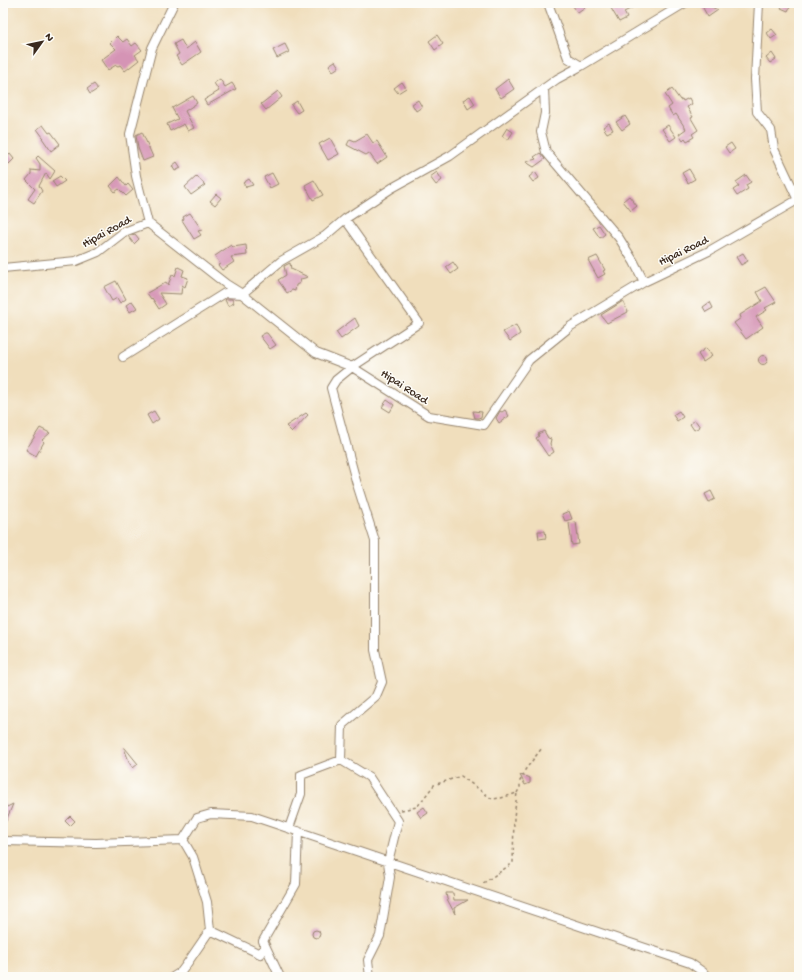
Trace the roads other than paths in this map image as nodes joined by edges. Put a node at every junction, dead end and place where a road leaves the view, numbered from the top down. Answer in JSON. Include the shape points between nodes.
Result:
{"nodes":[{"id":1,"x":174,"y":3,"type":"edge"},
{"id":2,"x":548,"y":3,"type":"edge"},
{"id":3,"x":685,"y":3,"type":"edge"},
{"id":4,"x":759,"y":3,"type":"edge"},
{"id":5,"x":580,"y":66,"type":"junction"},
{"id":6,"x":544,"y":88,"type":"junction"},
{"id":7,"x":799,"y":200,"type":"edge"},
{"id":8,"x":345,"y":219,"type":"junction"},
{"id":9,"x":148,"y":223,"type":"junction"},
{"id":10,"x":3,"y":268,"type":"edge"},
{"id":11,"x":644,"y":282,"type":"junction"},
{"id":12,"x":242,"y":294,"type":"junction"},
{"id":13,"x":124,"y":357,"type":"dead end"},
{"id":14,"x":352,"y":367,"type":"junction"},
{"id":15,"x":341,"y":760,"type":"junction"},
{"id":16,"x":294,"y":829,"type":"junction"},
{"id":17,"x":183,"y":840,"type":"junction"},
{"id":18,"x":3,"y":841,"type":"edge"},
{"id":19,"x":388,"y":862,"type":"junction"},
{"id":20,"x":210,"y":930,"type":"junction"},
{"id":21,"x":265,"y":946,"type":"junction"},
{"id":22,"x":173,"y":977,"type":"edge"},
{"id":23,"x":280,"y":977,"type":"edge"},
{"id":24,"x":370,"y":977,"type":"edge"},
{"id":25,"x":708,"y":977,"type":"edge"}],
"edges":[{"from":1,"to":9,"type":"street","via":[[152,48],[130,134],[136,176]]},
{"from":2,"to":5,"type":"street","via":[[568,58]]},
{"from":3,"to":5,"type":"street"},
{"from":4,"to":7,"type":"street","via":[[755,79],[757,112],[771,130],[774,149]]},
{"from":5,"to":6,"type":"street"},
{"from":6,"to":8,"type":"street","via":[[450,156],[392,188]]},
{"from":6,"to":11,"type":"street","via":[[545,113],[541,132],[546,152],[619,238]]},
{"from":7,"to":11,"type":"street","name":"Hipai Road","via":[[709,251]]},
{"from":8,"to":12,"type":"street","via":[[325,236],[281,261]]},
{"from":8,"to":14,"type":"street","via":[[419,323]]},
{"from":9,"to":10,"type":"street","name":"Hipai Road","via":[[124,232],[98,252],[76,261]]},
{"from":9,"to":12,"type":"street","name":"Hipai Road"},
{"from":11,"to":14,"type":"street","name":"Hipai Road","via":[[571,326],[529,360],[484,425],[429,416]]},
{"from":12,"to":13,"type":"street","via":[[225,293]]},
{"from":12,"to":14,"type":"street","name":"Hipai Road","via":[[316,353]]},
{"from":14,"to":15,"type":"street","via":[[336,380],[331,388],[375,541],[374,650],[382,682],[376,696],[342,725]]},
{"from":15,"to":16,"type":"street","via":[[301,775],[301,794]]},
{"from":15,"to":19,"type":"street","via":[[369,777],[398,821]]},
{"from":16,"to":17,"type":"street","via":[[252,816],[211,814],[197,818]]},
{"from":16,"to":19,"type":"street"},
{"from":16,"to":21,"type":"street","via":[[296,884],[263,941]]},
{"from":17,"to":18,"type":"street","via":[[96,843]]},
{"from":17,"to":20,"type":"street","via":[[194,856],[207,902]]},
{"from":19,"to":24,"type":"street","via":[[390,878],[380,936],[368,960]]},
{"from":19,"to":25,"type":"street","via":[[690,963]]},
{"from":20,"to":21,"type":"street","via":[[260,954]]},
{"from":20,"to":22,"type":"street","via":[[181,972]]},
{"from":21,"to":23,"type":"street"}]}
